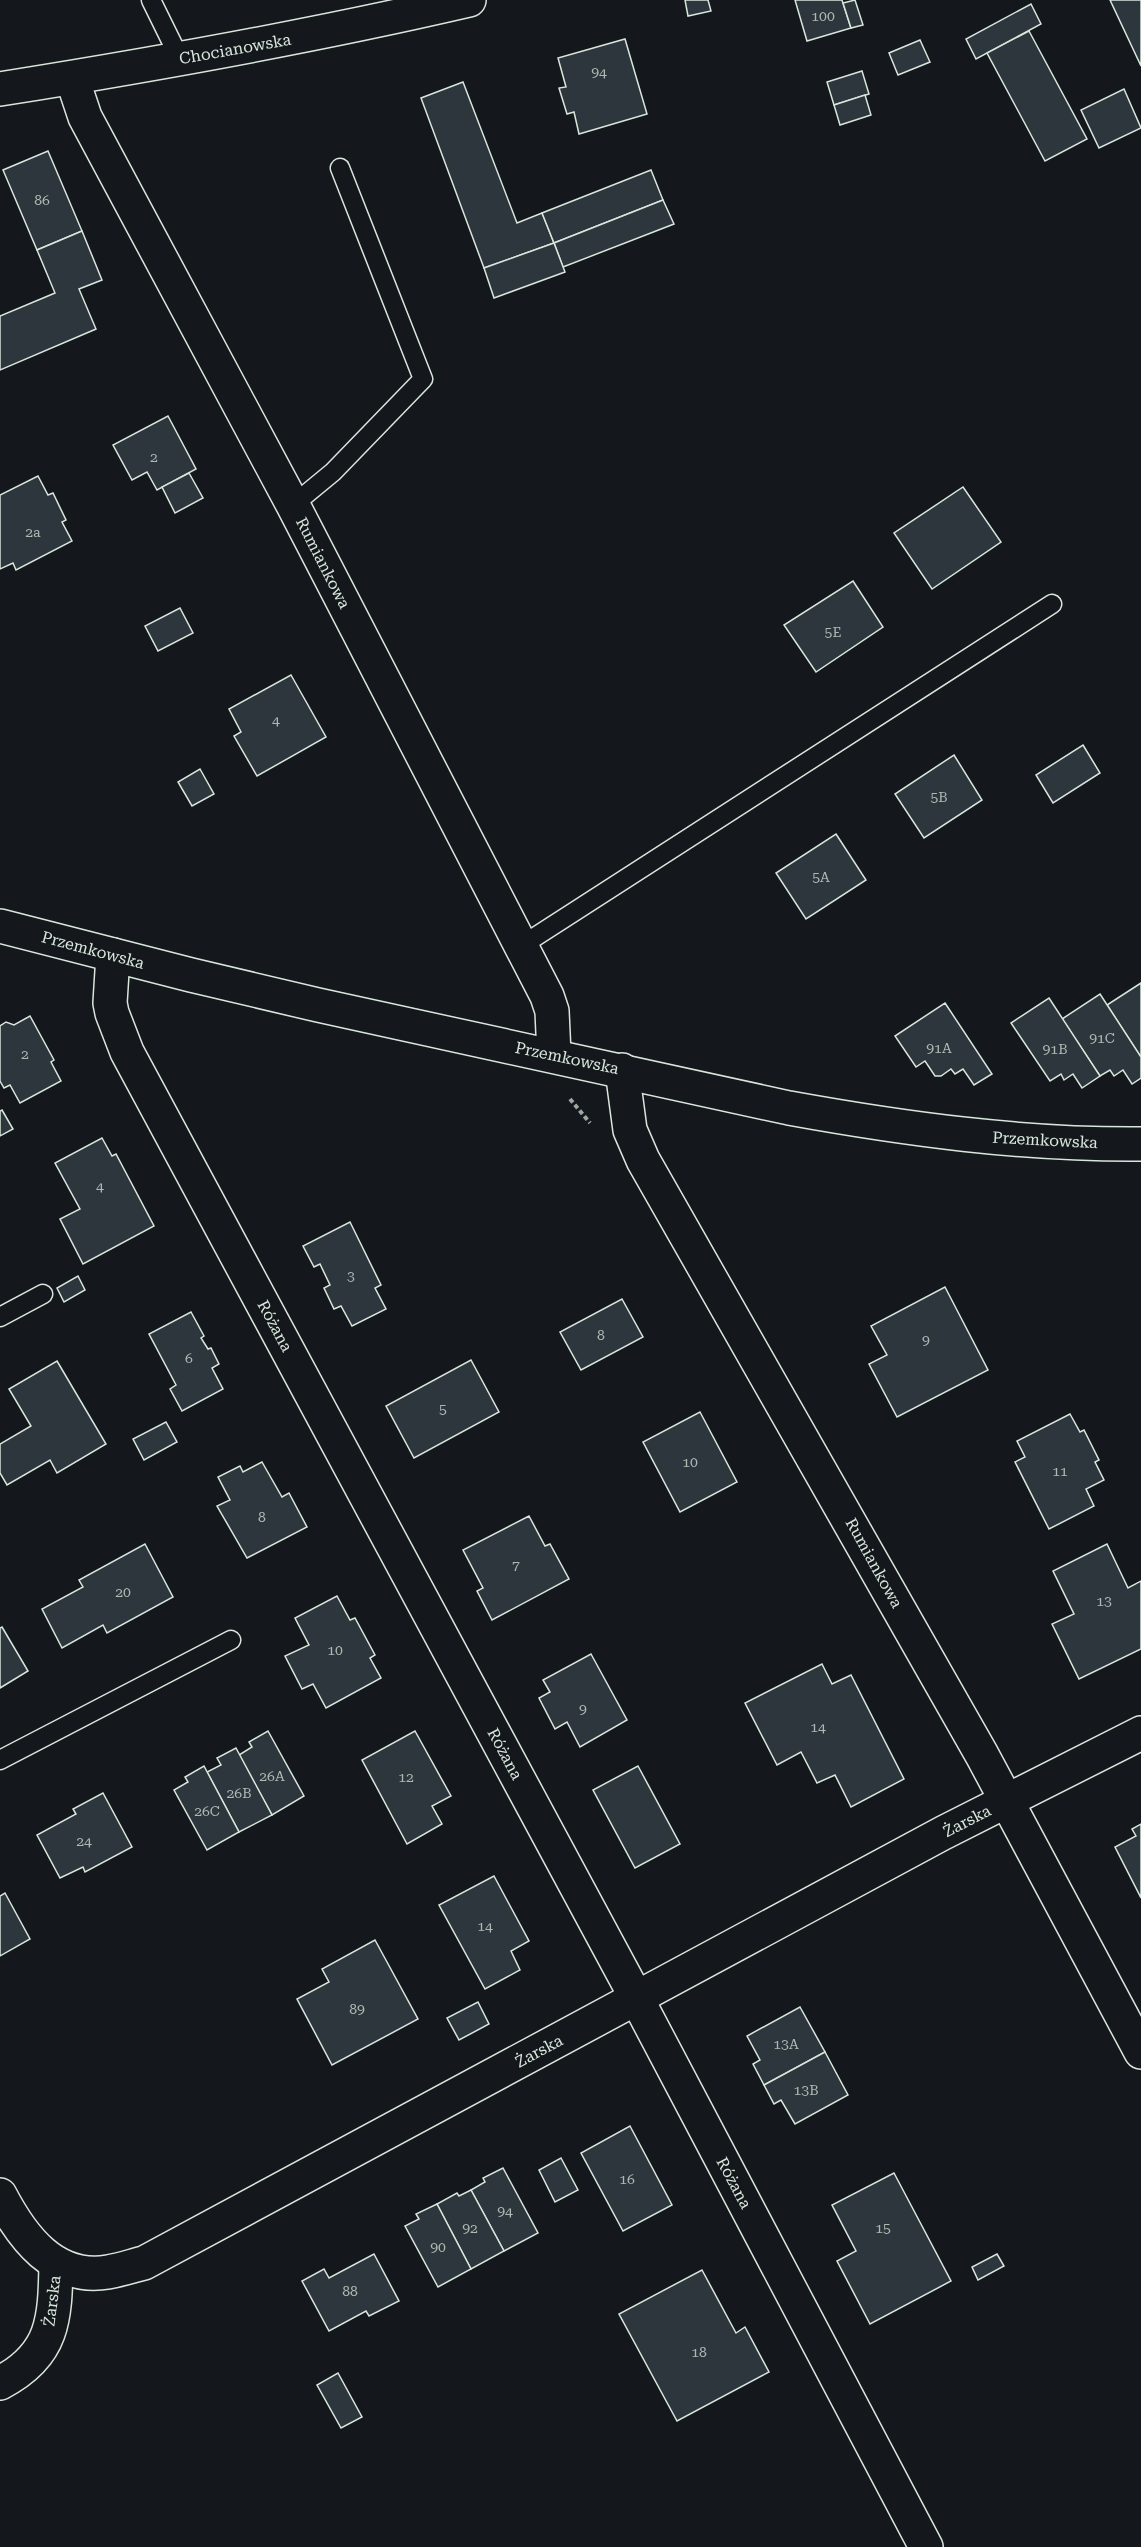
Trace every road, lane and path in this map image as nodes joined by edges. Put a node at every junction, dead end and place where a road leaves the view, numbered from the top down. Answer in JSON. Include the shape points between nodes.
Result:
{"nodes":[{"id":1,"x":151,"y":0,"type":"edge"},
{"id":2,"x":469,"y":0,"type":"edge"},
{"id":3,"x":180,"y":59,"type":"junction"},
{"id":4,"x":72,"y":78,"type":"junction"},
{"id":5,"x":0,"y":89,"type":"edge"},
{"id":6,"x":340,"y":168,"type":"dead end"},
{"id":7,"x":293,"y":505,"type":"junction"},
{"id":8,"x":1052,"y":604,"type":"dead end"},
{"id":9,"x":0,"y":926,"type":"edge"},
{"id":10,"x":521,"y":946,"type":"junction"},
{"id":11,"x":113,"y":955,"type":"junction"},
{"id":12,"x":554,"y":1055,"type":"junction"},
{"id":13,"x":622,"y":1070,"type":"junction"},
{"id":14,"x":1141,"y":1144,"type":"edge"},
{"id":15,"x":43,"y":1294,"type":"dead end"},
{"id":16,"x":0,"y":1317,"type":"edge"},
{"id":17,"x":231,"y":1640,"type":"dead end"},
{"id":18,"x":1141,"y":1733,"type":"edge"},
{"id":19,"x":0,"y":1760,"type":"edge"},
{"id":20,"x":1006,"y":1801,"type":"junction"},
{"id":21,"x":637,"y":1999,"type":"junction"},
{"id":22,"x":1141,"y":2052,"type":"edge"},
{"id":23,"x":0,"y":2195,"type":"edge"},
{"id":24,"x":56,"y":2264,"type":"junction"},
{"id":25,"x":0,"y":2383,"type":"edge"},
{"id":26,"x":926,"y":2547,"type":"edge"}],
"edges":[{"from":1,"to":3,"type":"lane"},
{"from":2,"to":3,"type":"street","name":"Chocianowska","via":[[347,28]]},
{"from":3,"to":4,"type":"street","name":"Chocianowska"},
{"from":4,"to":5,"type":"street","name":"Chocianowska"},
{"from":4,"to":7,"type":"street","name":"Rumiankowa","via":[[85,117]]},
{"from":6,"to":7,"type":"lane","via":[[423,379],[333,472]]},
{"from":7,"to":10,"type":"street","name":"Rumiankowa"},
{"from":8,"to":10,"type":"lane"},
{"from":9,"to":11,"type":"street","name":"Przemkowska"},
{"from":10,"to":12,"type":"street","name":"Rumiankowa","via":[[552,1011]]},
{"from":11,"to":12,"type":"street","name":"Przemkowska","via":[[318,1005]]},
{"from":11,"to":21,"type":"street","name":"Różana","via":[[110,1003],[128,1052]]},
{"from":12,"to":13,"type":"street","name":"Przemkowska"},
{"from":13,"to":14,"type":"street","name":"Przemkowska","via":[[854,1120],[1056,1143]]},
{"from":13,"to":20,"type":"street","name":"Rumiankowa","via":[[630,1130],[643,1160],[850,1519]]},
{"from":15,"to":16,"type":"lane"},
{"from":17,"to":19,"type":"lane"},
{"from":18,"to":20,"type":"street","name":"Żarska"},
{"from":20,"to":21,"type":"street","name":"Żarska"},
{"from":20,"to":22,"type":"street","name":"Rumiankowa"},
{"from":21,"to":24,"type":"street","name":"Żarska","via":[[144,2263],[82,2273]]},
{"from":21,"to":26,"type":"street","name":"Różana"},
{"from":23,"to":24,"type":"street","via":[[22,2234]]},
{"from":24,"to":25,"type":"street","name":"Żarska","via":[[51,2330],[35,2358]]}]}
